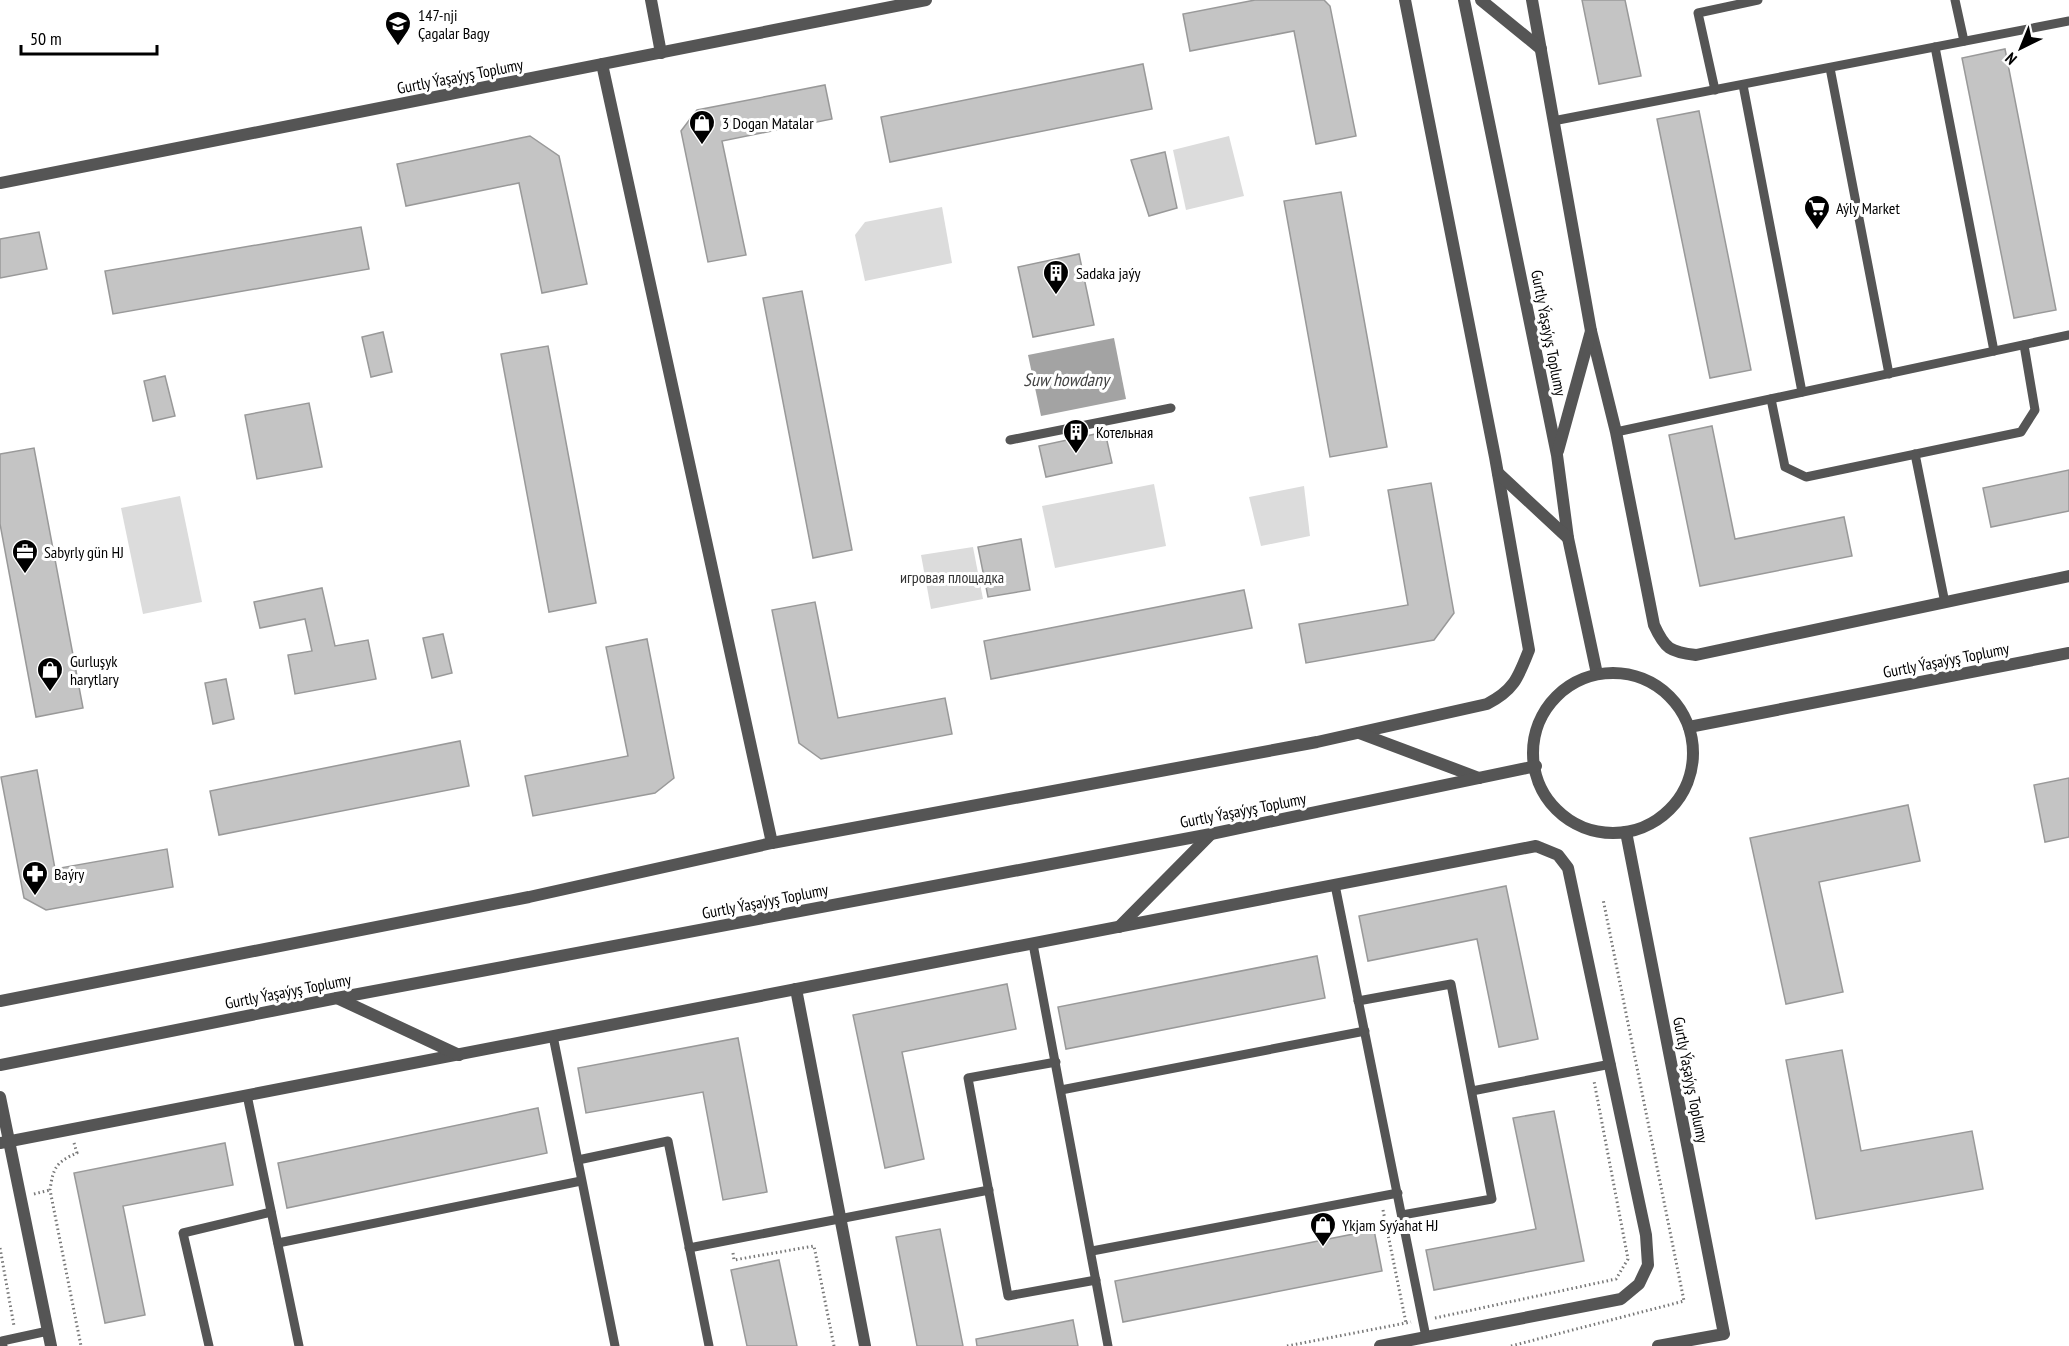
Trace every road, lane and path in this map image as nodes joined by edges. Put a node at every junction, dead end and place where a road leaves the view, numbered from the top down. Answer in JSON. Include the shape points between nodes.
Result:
{"nodes":[{"id":1,"x":651,"y":0,"type":"edge"},
{"id":2,"x":926,"y":0,"type":"edge"},
{"id":3,"x":1405,"y":0,"type":"edge"},
{"id":4,"x":1464,"y":0,"type":"edge"},
{"id":5,"x":1481,"y":0,"type":"edge"},
{"id":6,"x":1532,"y":0,"type":"edge"},
{"id":7,"x":1758,"y":0,"type":"edge"},
{"id":8,"x":1955,"y":0,"type":"edge"},
{"id":9,"x":2069,"y":21,"type":"edge"},
{"id":10,"x":1964,"y":42,"type":"junction"},
{"id":11,"x":1935,"y":47,"type":"junction"},
{"id":12,"x":1541,"y":49,"type":"junction"},
{"id":13,"x":661,"y":52,"type":"junction"},
{"id":14,"x":602,"y":64,"type":"junction"},
{"id":15,"x":1830,"y":68,"type":"junction"},
{"id":16,"x":1743,"y":85,"type":"junction"},
{"id":17,"x":1715,"y":90,"type":"junction"},
{"id":18,"x":1553,"y":121,"type":"junction"},
{"id":19,"x":0,"y":183,"type":"edge"},
{"id":20,"x":1592,"y":331,"type":"junction"},
{"id":21,"x":2069,"y":335,"type":"edge"},
{"id":22,"x":2024,"y":345,"type":"junction"},
{"id":23,"x":1994,"y":351,"type":"junction"},
{"id":24,"x":1889,"y":374,"type":"junction"},
{"id":25,"x":1802,"y":392,"type":"junction"},
{"id":26,"x":1771,"y":399,"type":"junction"},
{"id":27,"x":1171,"y":408,"type":"dead end"},
{"id":28,"x":1616,"y":432,"type":"junction"},
{"id":29,"x":1010,"y":440,"type":"dead end"},
{"id":30,"x":1915,"y":454,"type":"junction"},
{"id":31,"x":1557,"y":455,"type":"junction"},
{"id":32,"x":1498,"y":473,"type":"junction"},
{"id":33,"x":1568,"y":538,"type":"junction"},
{"id":34,"x":2069,"y":576,"type":"edge"},
{"id":35,"x":1945,"y":603,"type":"junction"},
{"id":36,"x":2069,"y":652,"type":"edge"},
{"id":37,"x":1597,"y":674,"type":"junction"},
{"id":38,"x":1689,"y":727,"type":"junction"},
{"id":39,"x":1359,"y":733,"type":"junction"},
{"id":40,"x":1536,"y":766,"type":"junction"},
{"id":41,"x":1480,"y":779,"type":"junction"},
{"id":42,"x":1626,"y":832,"type":"junction"},
{"id":43,"x":1211,"y":834,"type":"junction"},
{"id":44,"x":772,"y":843,"type":"junction"},
{"id":45,"x":1335,"y":885,"type":"junction"},
{"id":46,"x":1119,"y":927,"type":"junction"},
{"id":47,"x":1034,"y":944,"type":"junction"},
{"id":48,"x":796,"y":989,"type":"junction"},
{"id":49,"x":337,"y":998,"type":"junction"},
{"id":50,"x":0,"y":1001,"type":"edge"},
{"id":51,"x":1358,"y":1001,"type":"junction"},
{"id":52,"x":1365,"y":1031,"type":"junction"},
{"id":53,"x":553,"y":1036,"type":"junction"},
{"id":54,"x":459,"y":1055,"type":"junction"},
{"id":55,"x":1056,"y":1062,"type":"junction"},
{"id":56,"x":1611,"y":1064,"type":"junction"},
{"id":57,"x":0,"y":1065,"type":"edge"},
{"id":58,"x":1591,"y":1068,"type":"junction"},
{"id":59,"x":1061,"y":1090,"type":"junction"},
{"id":60,"x":1472,"y":1091,"type":"junction"},
{"id":61,"x":247,"y":1095,"type":"junction"},
{"id":62,"x":0,"y":1097,"type":"edge"},
{"id":63,"x":70,"y":1130,"type":"junction"},
{"id":64,"x":4,"y":1142,"type":"edge"},
{"id":65,"x":578,"y":1160,"type":"junction"},
{"id":66,"x":581,"y":1182,"type":"junction"},
{"id":67,"x":988,"y":1190,"type":"junction"},
{"id":68,"x":1398,"y":1193,"type":"junction"},
{"id":69,"x":1380,"y":1197,"type":"junction"},
{"id":70,"x":271,"y":1212,"type":"junction"},
{"id":71,"x":1402,"y":1215,"type":"junction"},
{"id":72,"x":840,"y":1218,"type":"junction"},
{"id":73,"x":731,"y":1240,"type":"junction"},
{"id":74,"x":278,"y":1243,"type":"junction"},
{"id":75,"x":0,"y":1248,"type":"edge"},
{"id":76,"x":690,"y":1248,"type":"junction"},
{"id":77,"x":1092,"y":1251,"type":"junction"},
{"id":78,"x":1096,"y":1280,"type":"junction"},
{"id":79,"x":1423,"y":1319,"type":"junction"},
{"id":80,"x":1406,"y":1323,"type":"junction"},
{"id":81,"x":48,"y":1331,"type":"junction"},
{"id":82,"x":1426,"y":1337,"type":"junction"},
{"id":83,"x":16,"y":1338,"type":"junction"},
{"id":84,"x":2,"y":1343,"type":"edge"},
{"id":85,"x":51,"y":1346,"type":"edge"},
{"id":86,"x":81,"y":1346,"type":"edge"},
{"id":87,"x":207,"y":1346,"type":"edge"},
{"id":88,"x":299,"y":1346,"type":"edge"},
{"id":89,"x":615,"y":1346,"type":"edge"},
{"id":90,"x":709,"y":1346,"type":"edge"},
{"id":91,"x":834,"y":1346,"type":"edge"},
{"id":92,"x":865,"y":1346,"type":"edge"},
{"id":93,"x":1108,"y":1346,"type":"edge"},
{"id":94,"x":1287,"y":1346,"type":"edge"},
{"id":95,"x":1380,"y":1346,"type":"edge"},
{"id":96,"x":1658,"y":1346,"type":"edge"}],
"edges":[{"from":1,"to":13,"type":"street"},
{"from":2,"to":13,"type":"street","name":"Gurtly Ýaşaýyş Toplumy"},
{"from":3,"to":32,"type":"street"},
{"from":4,"to":31,"type":"street","name":"Gurtly Ýaşaýyş Toplumy"},
{"from":5,"to":12,"type":"street"},
{"from":6,"to":12,"type":"street"},
{"from":7,"to":17,"type":"lane","via":[[1698,13]]},
{"from":8,"to":10,"type":"lane"},
{"from":9,"to":10,"type":"lane"},
{"from":10,"to":11,"type":"lane"},
{"from":11,"to":15,"type":"lane"},
{"from":11,"to":23,"type":"lane"},
{"from":12,"to":18,"type":"street"},
{"from":13,"to":14,"type":"street","name":"Gurtly Ýaşaýyş Toplumy"},
{"from":14,"to":19,"type":"street","name":"Gurtly Ýaşaýyş Toplumy"},
{"from":14,"to":44,"type":"street"},
{"from":15,"to":16,"type":"lane"},
{"from":15,"to":24,"type":"lane"},
{"from":16,"to":17,"type":"lane"},
{"from":16,"to":25,"type":"lane"},
{"from":17,"to":18,"type":"lane"},
{"from":18,"to":20,"type":"street"},
{"from":20,"to":28,"type":"street"},
{"from":20,"to":31,"type":"street"},
{"from":21,"to":22,"type":"lane"},
{"from":22,"to":23,"type":"lane"},
{"from":22,"to":30,"type":"lane","via":[[2035,410],[2020,432]]},
{"from":23,"to":24,"type":"lane"},
{"from":24,"to":25,"type":"lane"},
{"from":25,"to":26,"type":"lane"},
{"from":26,"to":28,"type":"lane"},
{"from":26,"to":30,"type":"lane","via":[[1785,467],[1806,477]]},
{"from":27,"to":29,"type":"lane"},
{"from":28,"to":35,"type":"street","via":[[1654,625],[1663,644],[1677,653],[1696,655]]},
{"from":30,"to":35,"type":"lane"},
{"from":31,"to":33,"type":"street","name":"Gurtly Ýaşaýyş Toplumy"},
{"from":32,"to":33,"type":"street"},
{"from":32,"to":39,"type":"street","via":[[1529,650],[1519,675],[1506,694],[1487,705]]},
{"from":33,"to":37,"type":"street","name":"Gurtly Ýaşaýyş Toplumy"},
{"from":34,"to":35,"type":"street"},
{"from":36,"to":38,"type":"street","name":"Gurtly Ýaşaýyş Toplumy"},
{"from":37,"to":38,"type":"street","via":[[1626,673],[1653,683],[1675,702]]},
{"from":37,"to":40,"type":"street","via":[[1569,685],[1548,706],[1535,732]]},
{"from":38,"to":42,"type":"street","via":[[1693,757],[1686,788],[1655,822]]},
{"from":39,"to":41,"type":"street"},
{"from":39,"to":44,"type":"street"},
{"from":40,"to":41,"type":"street","name":"Gurtly Ýaşaýyş Toplumy"},
{"from":40,"to":42,"type":"street","via":[[1544,792],[1565,817],[1594,831]]},
{"from":41,"to":43,"type":"street","name":"Gurtly Ýaşaýyş Toplumy"},
{"from":42,"to":96,"type":"street","name":"Gurtly Ýaşaýyş Toplumy","via":[[1724,1334]]},
{"from":43,"to":46,"type":"street"},
{"from":43,"to":49,"type":"street","name":"Gurtly Ýaşaýyş Toplumy"},
{"from":44,"to":50,"type":"street","via":[[529,897]]},
{"from":45,"to":46,"type":"street"},
{"from":45,"to":51,"type":"lane"},
{"from":45,"to":56,"type":"street","via":[[1536,846],[1558,855],[1568,868]]},
{"from":46,"to":47,"type":"street"},
{"from":47,"to":48,"type":"street"},
{"from":47,"to":55,"type":"lane"},
{"from":48,"to":53,"type":"street"},
{"from":48,"to":72,"type":"street"},
{"from":49,"to":54,"type":"street"},
{"from":49,"to":57,"type":"street","name":"Gurtly Ýaşaýyş Toplumy"},
{"from":51,"to":52,"type":"lane"},
{"from":51,"to":60,"type":"lane","via":[[1451,984]]},
{"from":52,"to":59,"type":"lane"},
{"from":52,"to":68,"type":"lane"},
{"from":53,"to":54,"type":"street"},
{"from":53,"to":65,"type":"lane"},
{"from":54,"to":61,"type":"street"},
{"from":55,"to":59,"type":"lane"},
{"from":55,"to":67,"type":"lane","via":[[968,1078]]},
{"from":56,"to":58,"type":"lane"},
{"from":56,"to":82,"type":"street","via":[[1646,1235],[1648,1265],[1639,1284],[1622,1299]]},
{"from":58,"to":60,"type":"lane"},
{"from":58,"to":79,"type":"path","via":[[1628,1259],[1624,1268],[1616,1279]]},
{"from":59,"to":77,"type":"lane"},
{"from":60,"to":71,"type":"lane","via":[[1492,1199]]},
{"from":61,"to":63,"type":"street"},
{"from":61,"to":70,"type":"lane"},
{"from":62,"to":64,"type":"street"},
{"from":63,"to":64,"type":"street"},
{"from":63,"to":86,"type":"path","via":[[77,1153],[60,1160],[53,1169],[50,1190]]},
{"from":64,"to":81,"type":"street"},
{"from":65,"to":66,"type":"lane"},
{"from":65,"to":76,"type":"lane","via":[[668,1141]]},
{"from":66,"to":74,"type":"lane"},
{"from":66,"to":89,"type":"lane"},
{"from":67,"to":72,"type":"lane"},
{"from":67,"to":78,"type":"lane","via":[[1008,1296]]},
{"from":68,"to":69,"type":"lane"},
{"from":68,"to":71,"type":"lane"},
{"from":69,"to":77,"type":"lane"},
{"from":69,"to":80,"type":"path"},
{"from":70,"to":74,"type":"lane"},
{"from":70,"to":87,"type":"lane","via":[[183,1233]]},
{"from":71,"to":79,"type":"lane"},
{"from":72,"to":73,"type":"lane"},
{"from":72,"to":92,"type":"street"},
{"from":73,"to":76,"type":"lane"},
{"from":73,"to":91,"type":"path","via":[[734,1260],[814,1246]]},
{"from":74,"to":88,"type":"lane"},
{"from":75,"to":83,"type":"path"},
{"from":76,"to":90,"type":"lane"},
{"from":77,"to":78,"type":"lane"},
{"from":78,"to":93,"type":"lane"},
{"from":79,"to":80,"type":"path"},
{"from":79,"to":82,"type":"lane"},
{"from":80,"to":94,"type":"path"},
{"from":81,"to":83,"type":"lane"},
{"from":81,"to":85,"type":"street"},
{"from":82,"to":95,"type":"street"},
{"from":83,"to":84,"type":"lane"}]}
